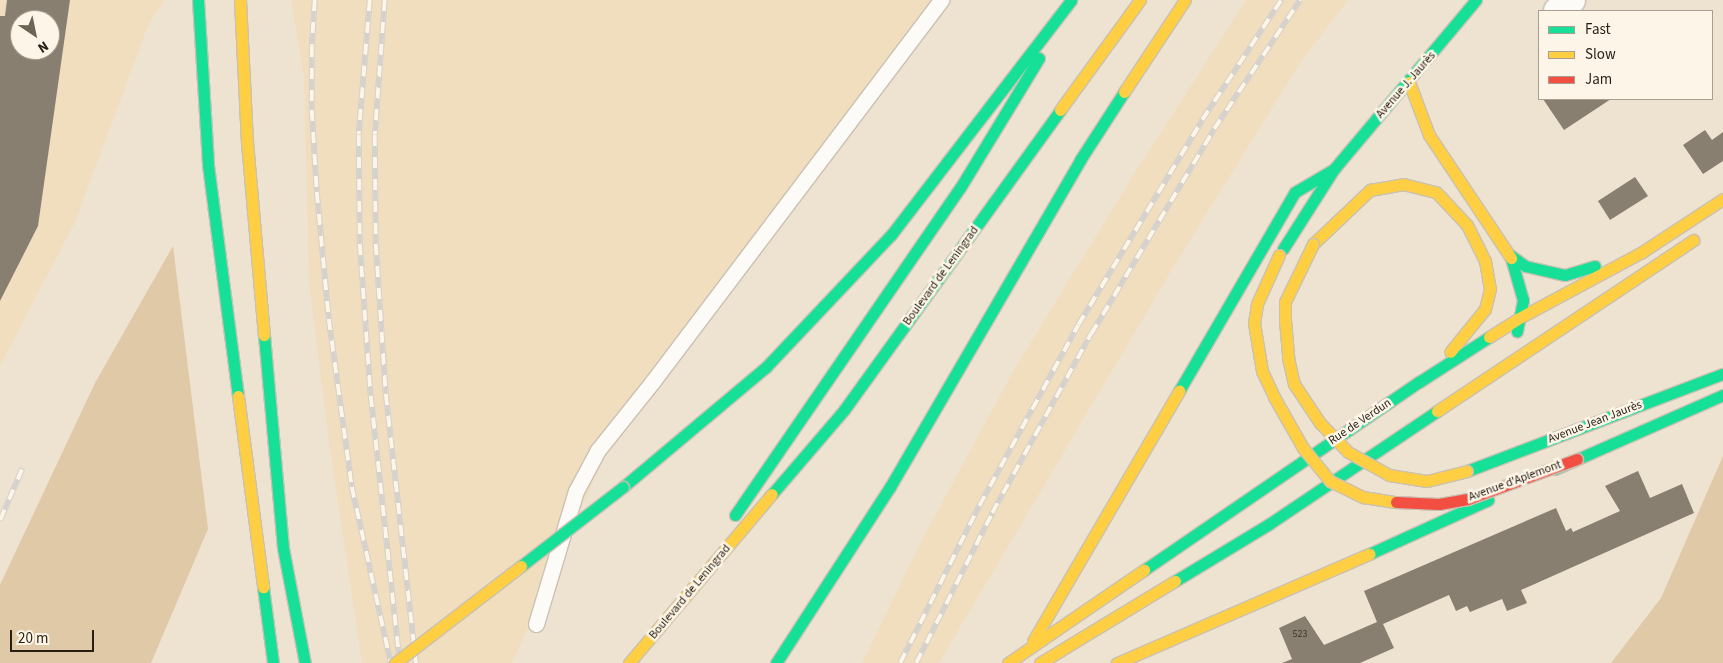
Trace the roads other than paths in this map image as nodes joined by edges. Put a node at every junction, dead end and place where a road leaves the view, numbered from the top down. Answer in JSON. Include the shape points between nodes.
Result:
{"nodes":[{"id":1,"x":198,"y":0,"type":"edge"},
{"id":2,"x":240,"y":0,"type":"edge"},
{"id":3,"x":941,"y":0,"type":"edge"},
{"id":4,"x":1072,"y":0,"type":"edge"},
{"id":5,"x":1140,"y":0,"type":"edge"},
{"id":6,"x":1185,"y":0,"type":"edge"},
{"id":7,"x":1476,"y":0,"type":"edge"},
{"id":8,"x":1570,"y":0,"type":"edge"},
{"id":9,"x":1559,"y":10,"type":"edge"},
{"id":10,"x":1409,"y":82,"type":"junction"},
{"id":11,"x":1334,"y":169,"type":"junction"},
{"id":12,"x":1723,"y":199,"type":"edge"},
{"id":13,"x":1324,"y":206,"type":"dead end"},
{"id":14,"x":1318,"y":225,"type":"dead end"},
{"id":15,"x":1700,"y":236,"type":"dead end"},
{"id":16,"x":1313,"y":244,"type":"junction"},
{"id":17,"x":1642,"y":252,"type":"junction"},
{"id":18,"x":1510,"y":255,"type":"junction"},
{"id":19,"x":1519,"y":318,"type":"junction"},
{"id":20,"x":1723,"y":374,"type":"edge"},
{"id":21,"x":1419,"y":382,"type":"junction"},
{"id":22,"x":1483,"y":382,"type":"junction"},
{"id":23,"x":1723,"y":395,"type":"edge"},
{"id":24,"x":1577,"y":459,"type":"junction"},
{"id":25,"x":1467,"y":471,"type":"joint"},
{"id":26,"x":727,"y":527,"type":"dead end"},
{"id":27,"x":715,"y":543,"type":"dead end"},
{"id":28,"x":536,"y":624,"type":"dead end"},
{"id":29,"x":647,"y":642,"type":"junction"},
{"id":30,"x":1030,"y":646,"type":"junction"},
{"id":31,"x":273,"y":663,"type":"edge"},
{"id":32,"x":305,"y":663,"type":"edge"},
{"id":33,"x":395,"y":663,"type":"edge"},
{"id":34,"x":628,"y":663,"type":"edge"},
{"id":35,"x":776,"y":663,"type":"edge"},
{"id":36,"x":1008,"y":663,"type":"edge"},
{"id":37,"x":1040,"y":663,"type":"edge"},
{"id":38,"x":1117,"y":663,"type":"edge"}],
"edges":[{"from":1,"to":31,"type":"main road","via":[[208,164]]},
{"from":2,"to":32,"type":"main road","via":[[247,142],[283,548]]},
{"from":3,"to":28,"type":"lane","via":[[653,382],[598,450],[576,491]]},
{"from":4,"to":26,"type":"main road","name":"Boulevard de Leningrad","via":[[960,188]]},
{"from":4,"to":33,"type":"main road","bridge":true,"via":[[891,235],[766,367],[622,487]]},
{"from":5,"to":29,"type":"main road","name":"Boulevard de Leningrad","via":[[844,410]]},
{"from":6,"to":35,"type":"main road","via":[[1080,160],[890,487]]},
{"from":7,"to":10,"type":"main road","name":"Avenue J. Jaurès"},
{"from":8,"to":9,"type":"street"},
{"from":10,"to":11,"type":"main road","name":"Avenue J. Jaurès"},
{"from":10,"to":18,"type":"main road","via":[[1429,135]]},
{"from":11,"to":13,"type":"main road"},
{"from":11,"to":24,"type":"main road","name":"Avenue d'Aplemont","bridge":true,"via":[[1279,255],[1258,304],[1254,323],[1262,371],[1274,396],[1303,448],[1330,481],[1363,497],[1405,504],[1438,504],[1468,499]]},
{"from":11,"to":30,"type":"main road","via":[[1296,192]]},
{"from":12,"to":17,"type":"main road","name":"Rue de Verdun"},
{"from":14,"to":16,"type":"main road"},
{"from":15,"to":22,"type":"main road"},
{"from":16,"to":21,"type":"main road","via":[[1370,190],[1403,184],[1436,192],[1467,225],[1485,261],[1490,289],[1484,309],[1457,345]]},
{"from":16,"to":25,"type":"main road","name":"Avenue d'Aplemont","bridge":true,"via":[[1285,302],[1288,358],[1294,384],[1315,415],[1348,452],[1389,475],[1427,481]]},
{"from":17,"to":18,"type":"main road","via":[[1565,275],[1525,266]]},
{"from":17,"to":19,"type":"main road","name":"Rue de Verdun"},
{"from":18,"to":19,"type":"main road","via":[[1523,300]]},
{"from":19,"to":21,"type":"main road","name":"Rue de Verdun"},
{"from":19,"to":22,"type":"main road","via":[[1516,337],[1510,348]]},
{"from":20,"to":25,"type":"main road","name":"Avenue Jean Jaurès"},
{"from":21,"to":30,"type":"main road","name":"Rue de Verdun"},
{"from":22,"to":37,"type":"main road","via":[[1261,528]]},
{"from":23,"to":24,"type":"main road","name":"Avenue Jean Jaurès"},
{"from":24,"to":38,"type":"main road","via":[[1360,558]]},
{"from":27,"to":29,"type":"main road","name":"Boulevard de Leningrad"},
{"from":29,"to":34,"type":"main road"},
{"from":30,"to":36,"type":"main road","name":"Rue de Verdun"}]}
